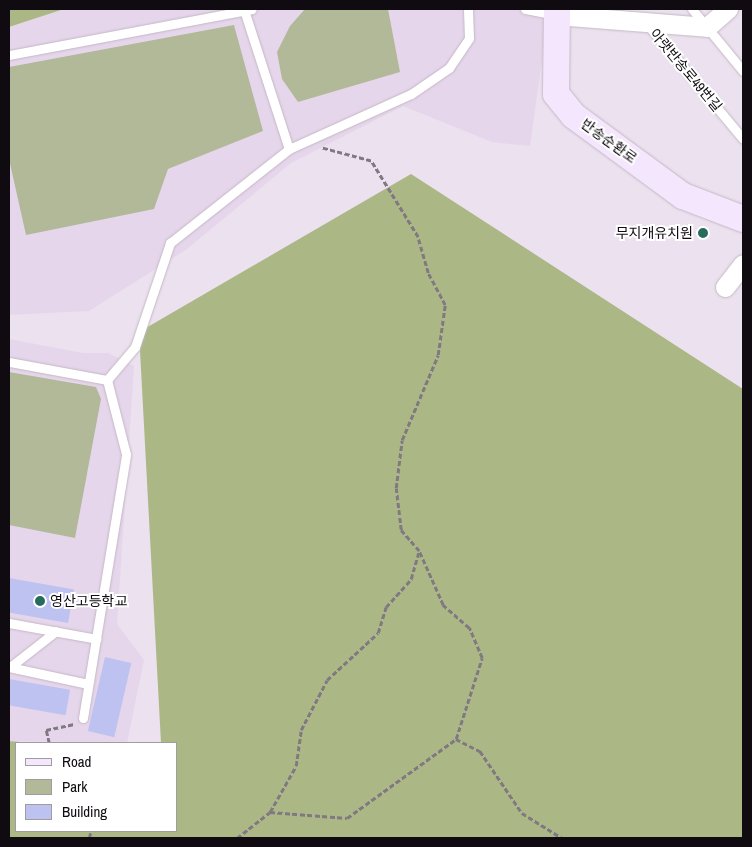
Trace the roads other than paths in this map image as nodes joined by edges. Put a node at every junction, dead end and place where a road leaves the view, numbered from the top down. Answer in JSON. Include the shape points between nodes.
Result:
{"nodes":[{"id":1,"x":468,"y":9,"type":"edge"},
{"id":2,"x":525,"y":9,"type":"edge"},
{"id":3,"x":692,"y":9,"type":"edge"},
{"id":4,"x":728,"y":9,"type":"edge"},
{"id":5,"x":248,"y":10,"type":"edge"},
{"id":6,"x":556,"y":12,"type":"edge"},
{"id":7,"x":639,"y":19,"type":"edge"},
{"id":8,"x":707,"y":27,"type":"junction"},
{"id":9,"x":9,"y":55,"type":"edge"},
{"id":10,"x":743,"y":71,"type":"edge"},
{"id":11,"x":743,"y":139,"type":"edge"},
{"id":12,"x":288,"y":149,"type":"junction"},
{"id":13,"x":743,"y":219,"type":"edge"},
{"id":14,"x":743,"y":264,"type":"edge"},
{"id":15,"x":725,"y":287,"type":"dead end"},
{"id":16,"x":9,"y":362,"type":"edge"},
{"id":17,"x":107,"y":380,"type":"junction"},
{"id":18,"x":9,"y":623,"type":"edge"},
{"id":19,"x":56,"y":631,"type":"junction"},
{"id":20,"x":97,"y":639,"type":"junction"},
{"id":21,"x":10,"y":667,"type":"edge"},
{"id":22,"x":88,"y":684,"type":"junction"},
{"id":23,"x":83,"y":718,"type":"road end"}],
"edges":[{"from":1,"to":12,"type":"lane","via":[[469,38],[449,68],[411,94]]},
{"from":2,"to":6,"type":"lane"},
{"from":3,"to":8,"type":"lane"},
{"from":4,"to":8,"type":"street"},
{"from":5,"to":9,"type":"lane"},
{"from":5,"to":12,"type":"lane"},
{"from":6,"to":7,"type":"street"},
{"from":6,"to":13,"type":"main road","name":"반송순환로","via":[[556,94],[574,116],[682,196]]},
{"from":7,"to":8,"type":"street"},
{"from":7,"to":11,"type":"lane","name":"아랫반송로49번길"},
{"from":8,"to":10,"type":"lane"},
{"from":12,"to":17,"type":"lane","via":[[170,243],[135,347]]},
{"from":14,"to":15,"type":"street"},
{"from":16,"to":17,"type":"lane"},
{"from":17,"to":20,"type":"lane","via":[[126,454]]},
{"from":18,"to":19,"type":"lane"},
{"from":19,"to":20,"type":"lane"},
{"from":19,"to":21,"type":"lane"},
{"from":20,"to":22,"type":"lane"},
{"from":21,"to":22,"type":"lane"},
{"from":22,"to":23,"type":"lane"}]}
